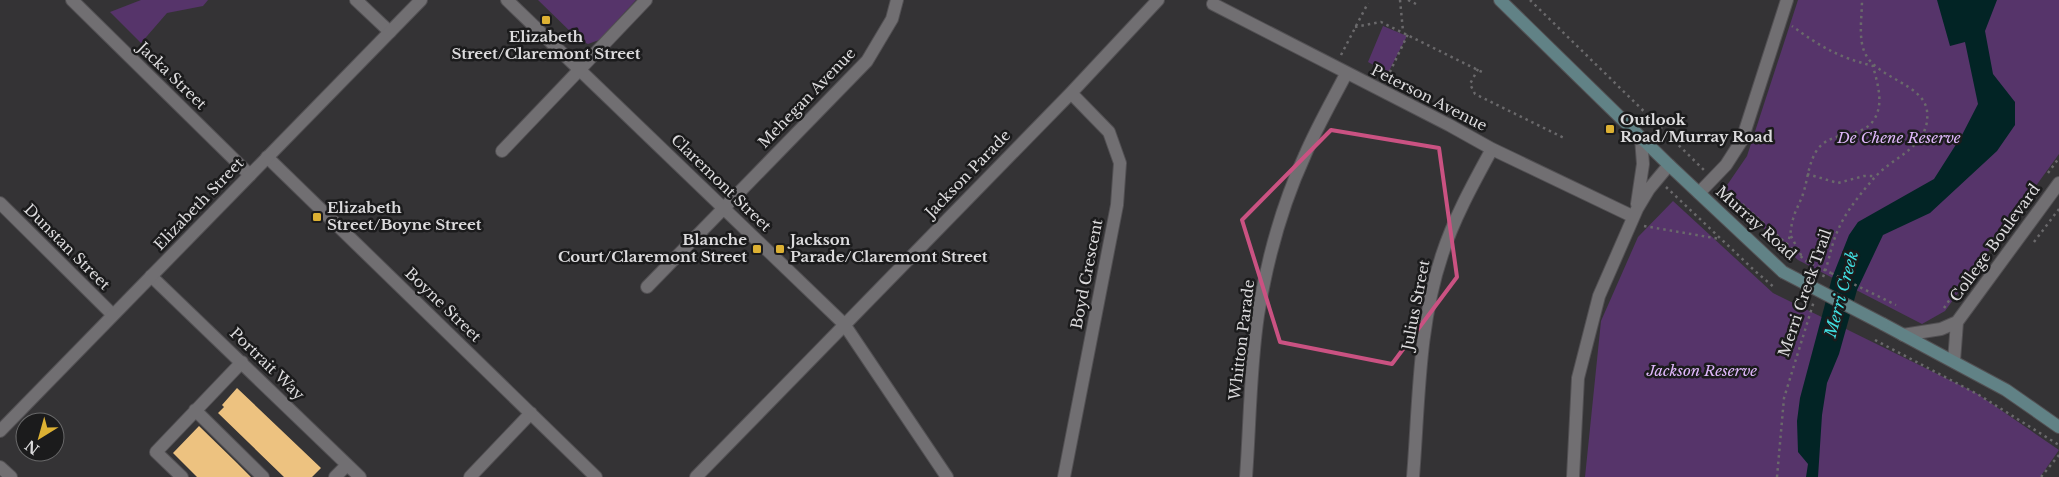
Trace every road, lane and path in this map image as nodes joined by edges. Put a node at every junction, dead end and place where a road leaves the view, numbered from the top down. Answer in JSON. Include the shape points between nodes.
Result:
{"nodes":[{"id":1,"x":72,"y":0,"type":"edge"},
{"id":2,"x":356,"y":0,"type":"edge"},
{"id":3,"x":421,"y":0,"type":"edge"},
{"id":4,"x":507,"y":0,"type":"edge"},
{"id":5,"x":646,"y":0,"type":"edge"},
{"id":6,"x":897,"y":0,"type":"edge"},
{"id":7,"x":1158,"y":0,"type":"edge"},
{"id":8,"x":1400,"y":0,"type":"edge"},
{"id":9,"x":1408,"y":0,"type":"edge"},
{"id":10,"x":1500,"y":0,"type":"edge"},
{"id":11,"x":1530,"y":0,"type":"edge"},
{"id":12,"x":1787,"y":0,"type":"edge"},
{"id":13,"x":1862,"y":0,"type":"edge"},
{"id":14,"x":1368,"y":3,"type":"dead end"},
{"id":15,"x":1213,"y":4,"type":"dead end"},
{"id":16,"x":1416,"y":4,"type":"dead end"},
{"id":17,"x":1781,"y":19,"type":"junction"},
{"id":18,"x":1355,"y":28,"type":"junction"},
{"id":19,"x":390,"y":32,"type":"junction"},
{"id":20,"x":1403,"y":32,"type":"junction"},
{"id":21,"x":1408,"y":34,"type":"junction"},
{"id":22,"x":1873,"y":66,"type":"junction"},
{"id":23,"x":1334,"y":67,"type":"junction"},
{"id":24,"x":1478,"y":69,"type":"junction"},
{"id":25,"x":580,"y":70,"type":"junction"},
{"id":26,"x":1484,"y":73,"type":"dead end"},
{"id":27,"x":1346,"y":74,"type":"junction"},
{"id":28,"x":1381,"y":91,"type":"junction"},
{"id":29,"x":1071,"y":93,"type":"junction"},
{"id":30,"x":1564,"y":138,"type":"dead end"},
{"id":31,"x":1642,"y":138,"type":"junction"},
{"id":32,"x":1492,"y":149,"type":"junction"},
{"id":33,"x":502,"y":151,"type":"dead end"},
{"id":34,"x":267,"y":157,"type":"junction"},
{"id":35,"x":2059,"y":158,"type":"edge"},
{"id":36,"x":1669,"y":165,"type":"junction"},
{"id":37,"x":1807,"y":174,"type":"junction"},
{"id":38,"x":250,"y":175,"type":"junction"},
{"id":39,"x":1876,"y":176,"type":"junction"},
{"id":40,"x":2046,"y":177,"type":"dead end"},
{"id":41,"x":1658,"y":178,"type":"junction"},
{"id":42,"x":1713,"y":178,"type":"junction"},
{"id":43,"x":2059,"y":183,"type":"edge"},
{"id":44,"x":1699,"y":194,"type":"junction"},
{"id":45,"x":0,"y":203,"type":"edge"},
{"id":46,"x":723,"y":207,"type":"junction"},
{"id":47,"x":1633,"y":216,"type":"junction"},
{"id":48,"x":1791,"y":236,"type":"junction"},
{"id":49,"x":1721,"y":239,"type":"junction"},
{"id":50,"x":1786,"y":245,"type":"junction"},
{"id":51,"x":1987,"y":257,"type":"dead end"},
{"id":52,"x":1806,"y":260,"type":"junction"},
{"id":53,"x":151,"y":276,"type":"junction"},
{"id":54,"x":1820,"y":284,"type":"dead end"},
{"id":55,"x":647,"y":287,"type":"dead end"},
{"id":56,"x":1775,"y":288,"type":"dead end"},
{"id":57,"x":1817,"y":293,"type":"dead end"},
{"id":58,"x":1896,"y":306,"type":"dead end"},
{"id":59,"x":1944,"y":308,"type":"dead end"},
{"id":60,"x":112,"y":314,"type":"junction"},
{"id":61,"x":1957,"y":322,"type":"junction"},
{"id":62,"x":844,"y":324,"type":"junction"},
{"id":63,"x":1903,"y":335,"type":"junction"},
{"id":64,"x":1876,"y":340,"type":"dead end"},
{"id":65,"x":1954,"y":361,"type":"junction"},
{"id":66,"x":242,"y":362,"type":"junction"},
{"id":67,"x":195,"y":410,"type":"junction"},
{"id":68,"x":531,"y":413,"type":"junction"},
{"id":69,"x":2059,"y":428,"type":"edge"},
{"id":70,"x":0,"y":431,"type":"edge"},
{"id":71,"x":2059,"y":445,"type":"edge"},
{"id":72,"x":2059,"y":455,"type":"edge"},
{"id":73,"x":347,"y":464,"type":"junction"},
{"id":74,"x":0,"y":468,"type":"edge"},
{"id":75,"x":11,"y":477,"type":"edge"},
{"id":76,"x":182,"y":477,"type":"edge"},
{"id":77,"x":263,"y":477,"type":"edge"},
{"id":78,"x":335,"y":477,"type":"edge"},
{"id":79,"x":360,"y":477,"type":"edge"},
{"id":80,"x":470,"y":477,"type":"edge"},
{"id":81,"x":596,"y":477,"type":"edge"},
{"id":82,"x":696,"y":477,"type":"edge"},
{"id":83,"x":947,"y":477,"type":"edge"},
{"id":84,"x":1064,"y":477,"type":"edge"},
{"id":85,"x":1246,"y":477,"type":"edge"},
{"id":86,"x":1414,"y":477,"type":"edge"},
{"id":87,"x":1573,"y":477,"type":"edge"},
{"id":88,"x":1777,"y":477,"type":"edge"},
{"id":89,"x":2041,"y":477,"type":"edge"}],
"edges":[{"from":1,"to":38,"type":"street","name":"Jacka Street"},
{"from":2,"to":19,"type":"street"},
{"from":3,"to":19,"type":"street","name":"Elizabeth Street"},
{"from":4,"to":25,"type":"street","name":"Claremont Street"},
{"from":5,"to":25,"type":"street"},
{"from":6,"to":46,"type":"street","name":"Mehegan Avenue","via":[[892,19],[867,60]]},
{"from":7,"to":29,"type":"street","name":"Jackson Parade"},
{"from":8,"to":20,"type":"path"},
{"from":9,"to":16,"type":"path"},
{"from":10,"to":31,"type":"main road","name":"Murray Road"},
{"from":11,"to":42,"type":"path"},
{"from":12,"to":17,"type":"street"},
{"from":13,"to":22,"type":"path","via":[[1864,52]]},
{"from":14,"to":18,"type":"path"},
{"from":15,"to":23,"type":"street","name":"Peterson Avenue"},
{"from":17,"to":22,"type":"path","name":"Merri Creek Trail","via":[[1826,50]]},
{"from":17,"to":42,"type":"street","via":[[1742,140]]},
{"from":18,"to":20,"type":"path","via":[[1381,22]]},
{"from":18,"to":23,"type":"path"},
{"from":19,"to":34,"type":"street","name":"Elizabeth Street"},
{"from":20,"to":21,"type":"path"},
{"from":21,"to":24,"type":"path"},
{"from":21,"to":28,"type":"path"},
{"from":22,"to":37,"type":"path","via":[[1880,108],[1875,120],[1866,128],[1825,140],[1811,160]]},
{"from":22,"to":39,"type":"path","name":"Merri Creek Trail","via":[[1914,92],[1925,102],[1927,112],[1926,125],[1914,148]]},
{"from":23,"to":27,"type":"street","name":"Peterson Avenue"},
{"from":24,"to":26,"type":"path"},
{"from":24,"to":30,"type":"path","via":[[1470,84],[1475,94]]},
{"from":25,"to":33,"type":"street"},
{"from":25,"to":46,"type":"street","name":"Claremont Street"},
{"from":27,"to":28,"type":"street","name":"Peterson Avenue"},
{"from":27,"to":85,"type":"street","name":"Whitton Parade","via":[[1305,156],[1284,209],[1269,260],[1251,371]]},
{"from":28,"to":32,"type":"street","name":"Peterson Avenue"},
{"from":29,"to":62,"type":"street","name":"Jackson Parade"},
{"from":29,"to":84,"type":"street","name":"Boyd Crescent","via":[[1109,132],[1120,163],[1117,205]]},
{"from":31,"to":36,"type":"main road","name":"Murray Road"},
{"from":31,"to":47,"type":"street","via":[[1643,164]]},
{"from":32,"to":47,"type":"street","name":"Peterson Avenue"},
{"from":32,"to":86,"type":"street","name":"Julius Street","via":[[1457,216],[1441,256],[1431,295],[1420,376]]},
{"from":34,"to":38,"type":"street","name":"Elizabeth Street"},
{"from":34,"to":68,"type":"street","name":"Boyne Street"},
{"from":35,"to":40,"type":"path"},
{"from":36,"to":41,"type":"street"},
{"from":36,"to":44,"type":"main road","name":"Murray Road"},
{"from":37,"to":39,"type":"path","via":[[1838,183]]},
{"from":37,"to":48,"type":"path"},
{"from":38,"to":53,"type":"street","name":"Elizabeth Street"},
{"from":39,"to":54,"type":"path","name":"Merri Creek Trail","via":[[1838,230]]},
{"from":41,"to":47,"type":"street"},
{"from":41,"to":49,"type":"path"},
{"from":42,"to":44,"type":"street"},
{"from":42,"to":50,"type":"path"},
{"from":43,"to":61,"type":"street","name":"College Boulevard"},
{"from":44,"to":63,"type":"main road","name":"Murray Road","bridge":true,"via":[[1783,272]]},
{"from":45,"to":60,"type":"street","name":"Dunstan Street"},
{"from":46,"to":55,"type":"street","name":"Mehegan Avenue"},
{"from":46,"to":62,"type":"street","name":"Claremont Street"},
{"from":47,"to":49,"type":"path"},
{"from":47,"to":87,"type":"street","via":[[1599,296],[1578,378]]},
{"from":48,"to":50,"type":"path"},
{"from":48,"to":52,"type":"path"},
{"from":49,"to":56,"type":"path"},
{"from":50,"to":52,"type":"path"},
{"from":51,"to":59,"type":"path","via":[[1963,280]]},
{"from":52,"to":58,"type":"path","bridge":true},
{"from":53,"to":60,"type":"street","name":"Elizabeth Street"},
{"from":53,"to":66,"type":"street","name":"Portrait Way"},
{"from":57,"to":88,"type":"path","name":"Merri Creek Trail","via":[[1806,319],[1784,398]]},
{"from":60,"to":70,"type":"street","name":"Elizabeth Street"},
{"from":61,"to":63,"type":"street","name":"College Boulevard","via":[[1941,329]]},
{"from":61,"to":65,"type":"street","name":"College Boulevard"},
{"from":62,"to":82,"type":"street","name":"Jackson Parade"},
{"from":62,"to":83,"type":"street","name":"Claremont Street"},
{"from":63,"to":65,"type":"main road","name":"Murray Road"},
{"from":64,"to":71,"type":"path","via":[[1979,395]]},
{"from":65,"to":69,"type":"main road","name":"Murray Road","via":[[2006,390]]},
{"from":66,"to":67,"type":"street"},
{"from":66,"to":73,"type":"street","name":"Portrait Way"},
{"from":67,"to":76,"type":"street","via":[[156,452]]},
{"from":67,"to":77,"type":"street"},
{"from":68,"to":80,"type":"street"},
{"from":68,"to":81,"type":"street","name":"Boyne Street"},
{"from":72,"to":89,"type":"path"},
{"from":73,"to":78,"type":"street"},
{"from":73,"to":79,"type":"street","name":"Portrait Way"},
{"from":74,"to":75,"type":"street"}]}
